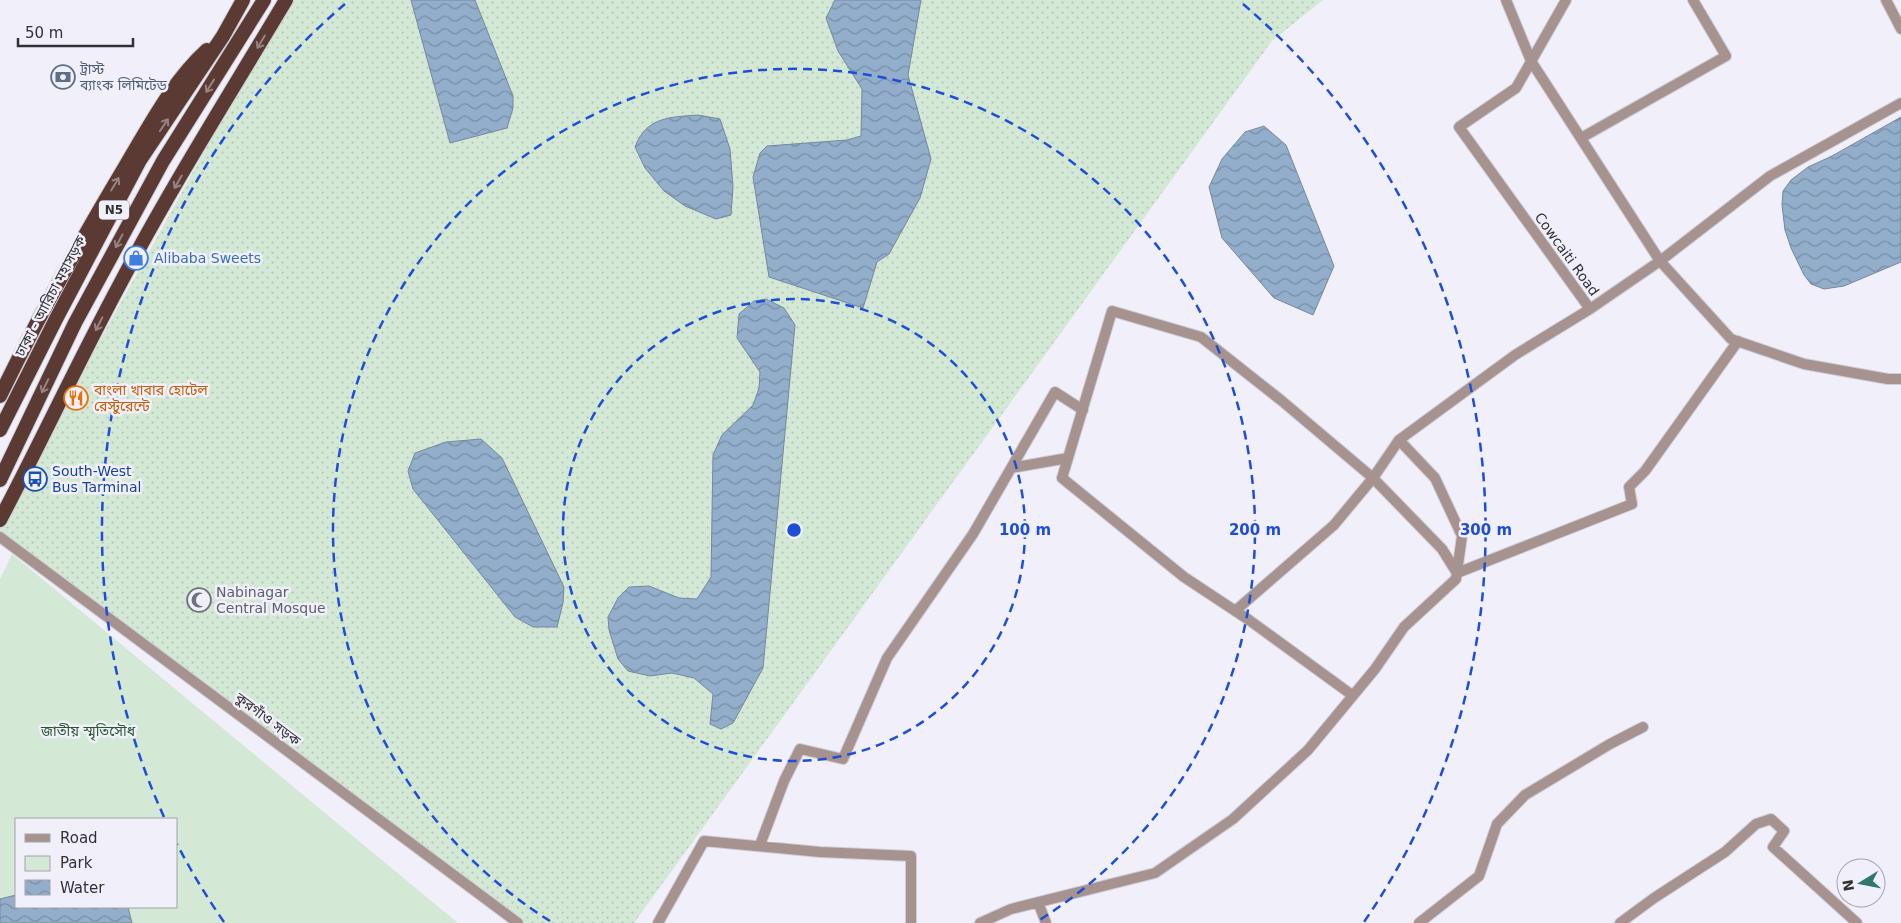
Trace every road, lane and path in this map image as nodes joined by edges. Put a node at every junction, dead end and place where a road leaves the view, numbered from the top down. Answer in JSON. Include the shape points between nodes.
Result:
{"nodes":[{"id":1,"x":243,"y":0,"type":"edge"},
{"id":2,"x":264,"y":0,"type":"edge"},
{"id":3,"x":286,"y":0,"type":"edge"},
{"id":4,"x":1506,"y":0,"type":"edge"},
{"id":5,"x":1566,"y":0,"type":"edge"},
{"id":6,"x":1692,"y":0,"type":"edge"},
{"id":7,"x":1886,"y":0,"type":"edge"},
{"id":8,"x":1901,"y":29,"type":"edge"},
{"id":9,"x":223,"y":36,"type":"junction"},
{"id":10,"x":1531,"y":61,"type":"junction"},
{"id":11,"x":1901,"y":103,"type":"edge"},
{"id":12,"x":1581,"y":138,"type":"junction"},
{"id":13,"x":1660,"y":262,"type":"junction"},
{"id":14,"x":1590,"y":309,"type":"junction"},
{"id":15,"x":1738,"y":341,"type":"junction"},
{"id":16,"x":1901,"y":379,"type":"edge"},
{"id":17,"x":0,"y":396,"type":"edge"},
{"id":18,"x":1082,"y":410,"type":"junction"},
{"id":19,"x":0,"y":430,"type":"edge"},
{"id":20,"x":1399,"y":440,"type":"junction"},
{"id":21,"x":1068,"y":458,"type":"junction"},
{"id":22,"x":1011,"y":468,"type":"junction"},
{"id":23,"x":1373,"y":478,"type":"junction"},
{"id":24,"x":0,"y":480,"type":"edge"},
{"id":25,"x":0,"y":520,"type":"edge"},
{"id":26,"x":0,"y":537,"type":"edge"},
{"id":27,"x":1457,"y":572,"type":"junction"},
{"id":28,"x":1235,"y":611,"type":"junction"},
{"id":29,"x":1352,"y":695,"type":"junction"},
{"id":30,"x":1643,"y":727,"type":"dead end"},
{"id":31,"x":760,"y":845,"type":"junction"},
{"id":32,"x":1038,"y":902,"type":"junction"},
{"id":33,"x":518,"y":923,"type":"edge"},
{"id":34,"x":658,"y":923,"type":"edge"},
{"id":35,"x":910,"y":923,"type":"edge"},
{"id":36,"x":980,"y":923,"type":"edge"},
{"id":37,"x":1046,"y":923,"type":"edge"},
{"id":38,"x":1419,"y":923,"type":"edge"},
{"id":39,"x":1620,"y":923,"type":"edge"},
{"id":40,"x":1858,"y":923,"type":"edge"}],
"edges":[{"from":1,"to":9,"type":"highway","name":"ঢাকা - আরিচা মহাসড়ক","number":"N5"},
{"from":2,"to":24,"type":"highway","number":"N5","one_way":true,"via":[[163,161],[75,323]]},
{"from":3,"to":25,"type":"highway","one_way":true,"via":[[120,283]]},
{"from":4,"to":10,"type":"street"},
{"from":5,"to":10,"type":"street","name":"Cowcaiti Road"},
{"from":6,"to":12,"type":"street","via":[[1726,56]]},
{"from":7,"to":8,"type":"street"},
{"from":17,"to":9,"type":"highway","one_way":true,"via":[[62,276],[141,140],[184,73]]},
{"from":19,"to":9,"type":"highway","name":"ঢাকা - আরিচা মহাসড়ক","number":"N5","one_way":true,"via":[[140,160]]},
{"from":10,"to":12,"type":"street"},
{"from":10,"to":14,"type":"street","name":"Cowcaiti Road","via":[[1516,88],[1459,127]]},
{"from":11,"to":13,"type":"street","via":[[1770,176]]},
{"from":12,"to":13,"type":"street"},
{"from":13,"to":14,"type":"street"},
{"from":13,"to":15,"type":"street","via":[[1731,339]]},
{"from":14,"to":20,"type":"street","name":"Cowcaiti Road","via":[[1515,355]]},
{"from":15,"to":16,"type":"street","via":[[1804,364]]},
{"from":15,"to":27,"type":"street","via":[[1645,471],[1628,487],[1632,504]]},
{"from":18,"to":21,"type":"street"},
{"from":18,"to":22,"type":"street","via":[[1054,392]]},
{"from":18,"to":23,"type":"street","via":[[1112,311],[1201,338]]},
{"from":20,"to":23,"type":"street","name":"Cowcaiti Road"},
{"from":20,"to":27,"type":"street","via":[[1435,478],[1462,536]]},
{"from":21,"to":22,"type":"street"},
{"from":21,"to":28,"type":"street","via":[[1062,478],[1184,578]]},
{"from":22,"to":31,"type":"street","via":[[973,534],[887,658],[843,759],[800,749]]},
{"from":23,"to":27,"type":"street","via":[[1442,549]]},
{"from":23,"to":28,"type":"street","name":"Cowcaiti Road","via":[[1334,524]]},
{"from":26,"to":33,"type":"street","name":"কুরগাঁও সড়ক"},
{"from":27,"to":29,"type":"street","via":[[1456,579],[1404,626],[1375,669]]},
{"from":28,"to":29,"type":"street"},
{"from":29,"to":32,"type":"street","via":[[1308,750],[1233,819],[1155,873]]},
{"from":30,"to":38,"type":"street","via":[[1525,795],[1497,824],[1479,876]]},
{"from":31,"to":34,"type":"street","via":[[704,841]]},
{"from":31,"to":35,"type":"street","via":[[820,852],[911,856]]},
{"from":32,"to":36,"type":"street","via":[[1011,909]]},
{"from":32,"to":37,"type":"street"},
{"from":39,"to":40,"type":"street","via":[[1725,852],[1756,824],[1771,819],[1784,830],[1773,847]]}]}
